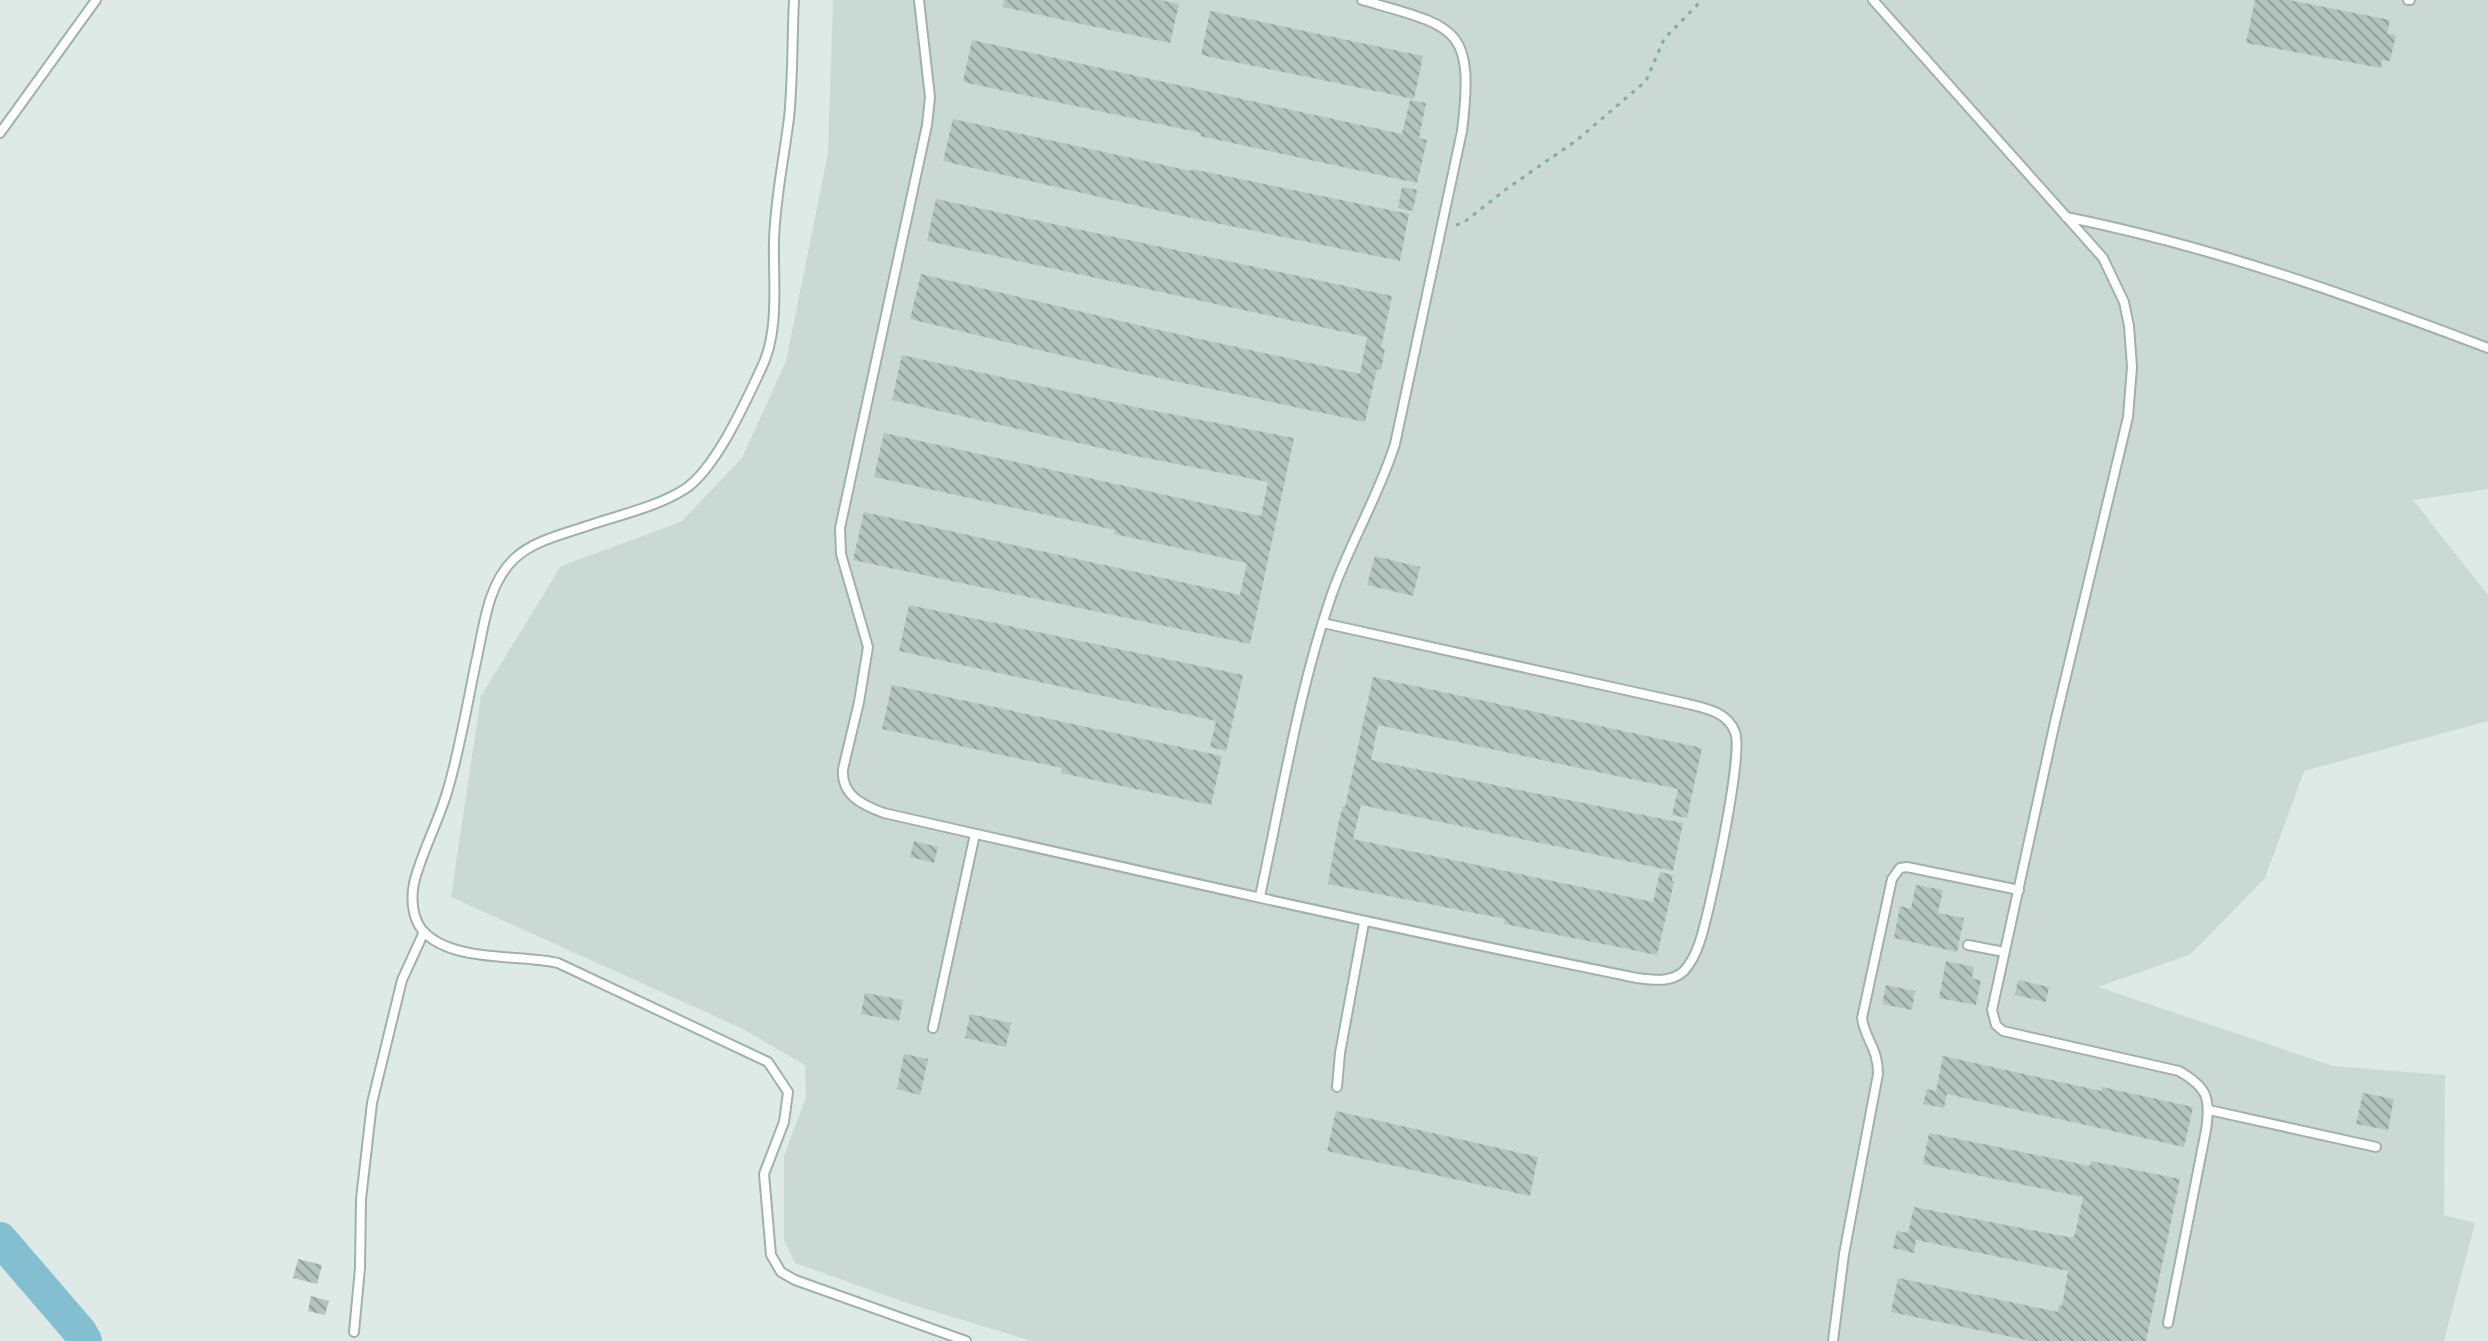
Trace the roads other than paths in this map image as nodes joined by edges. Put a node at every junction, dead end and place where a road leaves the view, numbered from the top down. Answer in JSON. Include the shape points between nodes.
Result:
{"nodes":[{"id":1,"x":96,"y":0,"type":"edge"},
{"id":2,"x":794,"y":0,"type":"edge"},
{"id":3,"x":919,"y":0,"type":"edge"},
{"id":4,"x":1362,"y":0,"type":"edge"},
{"id":5,"x":1873,"y":0,"type":"edge"},
{"id":6,"x":0,"y":133,"type":"edge"},
{"id":7,"x":2066,"y":217,"type":"junction"},
{"id":8,"x":2488,"y":348,"type":"edge"},
{"id":9,"x":1323,"y":623,"type":"junction"},
{"id":10,"x":975,"y":834,"type":"junction"},
{"id":11,"x":2019,"y":890,"type":"junction"},
{"id":12,"x":1260,"y":896,"type":"junction"},
{"id":13,"x":1364,"y":923,"type":"junction"},
{"id":14,"x":424,"y":932,"type":"junction"},
{"id":15,"x":1968,"y":945,"type":"dead end"},
{"id":16,"x":2004,"y":952,"type":"junction"},
{"id":17,"x":933,"y":1028,"type":"dead end"},
{"id":18,"x":1337,"y":1087,"type":"dead end"},
{"id":19,"x":2209,"y":1110,"type":"junction"},
{"id":20,"x":2376,"y":1147,"type":"dead end"},
{"id":21,"x":2168,"y":1323,"type":"dead end"},
{"id":22,"x":354,"y":1332,"type":"dead end"},
{"id":23,"x":966,"y":1341,"type":"edge"},
{"id":24,"x":1833,"y":1341,"type":"edge"}],
"edges":[{"from":1,"to":6,"type":"lane"},
{"from":2,"to":14,"type":"lane","via":[[771,339],[763,366],[715,456],[685,489],[536,544],[505,570],[488,607],[447,792],[414,883],[415,918]]},
{"from":3,"to":10,"type":"lane","via":[[930,97],[927,125],[840,528],[841,554],[868,647],[842,779],[856,800],[869,808]]},
{"from":4,"to":9,"type":"lane","via":[[1429,19],[1455,38],[1463,52],[1467,92],[1395,444]]},
{"from":5,"to":7,"type":"lane"},
{"from":7,"to":8,"type":"lane","via":[[2294,278]]},
{"from":7,"to":11,"type":"lane","via":[[2103,258],[2124,302],[2132,367],[2128,417]]},
{"from":9,"to":12,"type":"lane"},
{"from":9,"to":13,"type":"lane","via":[[1703,707],[1729,720],[1737,739],[1729,806],[1699,945],[1674,978],[1637,978]]},
{"from":10,"to":12,"type":"lane"},
{"from":10,"to":17,"type":"lane"},
{"from":11,"to":16,"type":"lane"},
{"from":11,"to":24,"type":"lane","via":[[1907,867],[1892,879],[1862,1018],[1876,1051],[1878,1074]]},
{"from":12,"to":13,"type":"lane"},
{"from":13,"to":18,"type":"lane"},
{"from":14,"to":22,"type":"lane","via":[[402,980],[372,1103]]},
{"from":14,"to":23,"type":"lane","via":[[451,948],[558,963],[768,1062],[788,1092],[784,1122],[764,1174],[771,1255],[781,1272]]},
{"from":15,"to":16,"type":"lane"},
{"from":16,"to":19,"type":"lane","via":[[1992,1010],[2003,1031],[2179,1071],[2206,1093]]},
{"from":19,"to":20,"type":"lane"},
{"from":19,"to":21,"type":"lane"}]}
